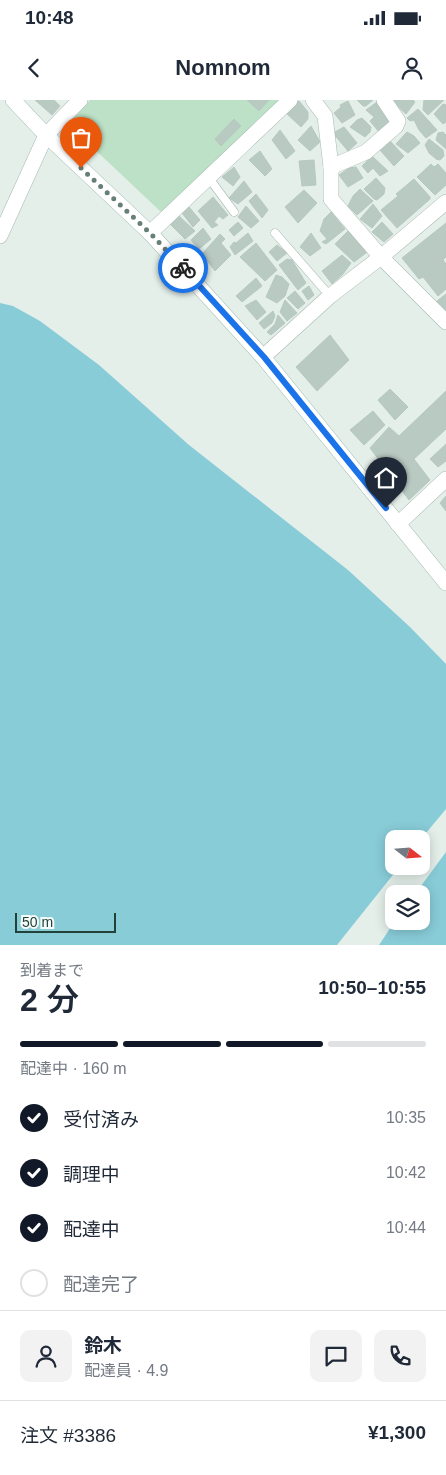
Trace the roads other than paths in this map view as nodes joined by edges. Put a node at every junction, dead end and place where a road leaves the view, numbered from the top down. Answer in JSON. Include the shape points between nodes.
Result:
{"nodes":[{"id":1,"x":13,"y":100,"type":"edge"},
{"id":2,"x":80,"y":100,"type":"edge"},
{"id":3,"x":290,"y":100,"type":"edge"},
{"id":4,"x":313,"y":100,"type":"edge"},
{"id":5,"x":384,"y":100,"type":"edge"},
{"id":6,"x":46,"y":136,"type":"junction"},
{"id":7,"x":331,"y":166,"type":"junction"},
{"id":8,"x":209,"y":178,"type":"junction"},
{"id":9,"x":446,"y":202,"type":"edge"},
{"id":10,"x":234,"y":212,"type":"dead end"},
{"id":11,"x":150,"y":233,"type":"junction"},
{"id":12,"x":275,"y":233,"type":"dead end"},
{"id":13,"x":0,"y":236,"type":"edge"},
{"id":14,"x":381,"y":257,"type":"junction"},
{"id":15,"x":330,"y":296,"type":"junction"},
{"id":16,"x":446,"y":322,"type":"edge"},
{"id":17,"x":264,"y":357,"type":"junction"},
{"id":18,"x":446,"y":479,"type":"edge"},
{"id":19,"x":398,"y":524,"type":"junction"},
{"id":20,"x":446,"y":583,"type":"edge"}],
"edges":[{"from":1,"to":6,"type":"street"},
{"from":2,"to":6,"type":"street"},
{"from":3,"to":8,"type":"street"},
{"from":4,"to":7,"type":"street","via":[[325,116]]},
{"from":5,"to":7,"type":"street","via":[[398,121],[396,126],[366,152]]},
{"from":6,"to":11,"type":"street"},
{"from":6,"to":13,"type":"street"},
{"from":7,"to":14,"type":"street","via":[[331,199]]},
{"from":8,"to":10,"type":"lane"},
{"from":8,"to":11,"type":"street"},
{"from":9,"to":14,"type":"street"},
{"from":11,"to":17,"type":"street"},
{"from":12,"to":15,"type":"lane"},
{"from":14,"to":15,"type":"street"},
{"from":14,"to":16,"type":"street"},
{"from":15,"to":17,"type":"street"},
{"from":17,"to":19,"type":"street"},
{"from":18,"to":19,"type":"street"},
{"from":19,"to":20,"type":"street"}]}
